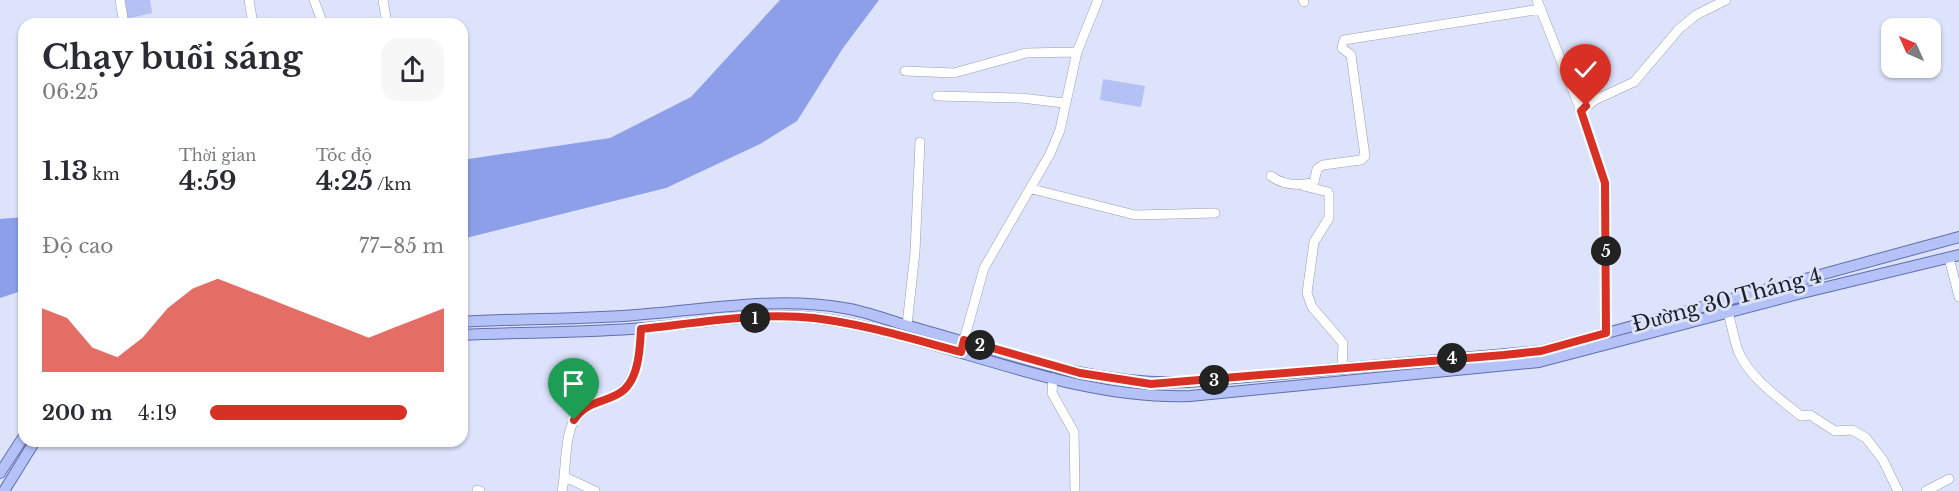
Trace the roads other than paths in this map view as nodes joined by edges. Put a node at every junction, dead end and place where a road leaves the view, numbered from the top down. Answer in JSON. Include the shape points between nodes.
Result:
{"nodes":[{"id":1,"x":120,"y":0,"type":"edge"},
{"id":2,"x":249,"y":0,"type":"edge"},
{"id":3,"x":314,"y":0,"type":"edge"},
{"id":4,"x":383,"y":0,"type":"edge"},
{"id":5,"x":1098,"y":0,"type":"edge"},
{"id":6,"x":1726,"y":0,"type":"edge"},
{"id":7,"x":1539,"y":5,"type":"edge"},
{"id":8,"x":123,"y":18,"type":"edge"},
{"id":9,"x":252,"y":18,"type":"edge"},
{"id":10,"x":321,"y":18,"type":"edge"},
{"id":11,"x":384,"y":18,"type":"edge"},
{"id":12,"x":1077,"y":52,"type":"junction"},
{"id":13,"x":905,"y":71,"type":"dead end"},
{"id":14,"x":937,"y":96,"type":"dead end"},
{"id":15,"x":1064,"y":103,"type":"junction"},
{"id":16,"x":1581,"y":111,"type":"junction"},
{"id":17,"x":920,"y":142,"type":"dead end"},
{"id":18,"x":1271,"y":176,"type":"dead end"},
{"id":19,"x":1302,"y":184,"type":"junction"},
{"id":20,"x":1032,"y":189,"type":"junction"},
{"id":21,"x":1215,"y":213,"type":"dead end"},
{"id":22,"x":1959,"y":237,"type":"edge"},
{"id":23,"x":1954,"y":256,"type":"edge"},
{"id":24,"x":1870,"y":259,"type":"junction"},
{"id":25,"x":1872,"y":277,"type":"junction"},
{"id":26,"x":1959,"y":297,"type":"edge"},
{"id":27,"x":745,"y":306,"type":"junction"},
{"id":28,"x":1728,"y":312,"type":"junction"},
{"id":29,"x":539,"y":317,"type":"junction"},
{"id":30,"x":745,"y":318,"type":"junction"},
{"id":31,"x":468,"y":322,"type":"edge"},
{"id":32,"x":907,"y":325,"type":"junction"},
{"id":33,"x":641,"y":329,"type":"junction"},
{"id":34,"x":539,"y":331,"type":"junction"},
{"id":35,"x":1606,"y":333,"type":"junction"},
{"id":36,"x":468,"y":335,"type":"edge"},
{"id":37,"x":964,"y":340,"type":"junction"},
{"id":38,"x":1610,"y":345,"type":"junction"},
{"id":39,"x":961,"y":352,"type":"junction"},
{"id":40,"x":1342,"y":369,"type":"junction"},
{"id":41,"x":1301,"y":372,"type":"junction"},
{"id":42,"x":1053,"y":378,"type":"junction"},
{"id":43,"x":1189,"y":382,"type":"junction"},
{"id":44,"x":1302,"y":384,"type":"junction"},
{"id":45,"x":1190,"y":396,"type":"junction"},
{"id":46,"x":18,"y":445,"type":"edge"},
{"id":47,"x":31,"y":447,"type":"edge"},
{"id":48,"x":0,"y":473,"type":"edge"},
{"id":49,"x":565,"y":477,"type":"junction"},
{"id":50,"x":1949,"y":479,"type":"dead end"},
{"id":51,"x":4,"y":491,"type":"edge"},
{"id":52,"x":562,"y":491,"type":"edge"},
{"id":53,"x":595,"y":491,"type":"edge"},
{"id":54,"x":1075,"y":491,"type":"edge"},
{"id":55,"x":1898,"y":491,"type":"edge"},
{"id":56,"x":1926,"y":491,"type":"edge"}],
"edges":[{"from":1,"to":8,"type":"street"},
{"from":2,"to":9,"type":"street"},
{"from":3,"to":10,"type":"street"},
{"from":4,"to":11,"type":"street"},
{"from":5,"to":12,"type":"street"},
{"from":6,"to":16,"type":"street","via":[[1679,29],[1634,82]]},
{"from":7,"to":16,"type":"street"},
{"from":7,"to":19,"type":"street","via":[[1344,40],[1342,48],[1351,55],[1365,156],[1361,160],[1323,165],[1317,169],[1314,182]]},
{"from":12,"to":13,"type":"street","via":[[1026,53],[954,73]]},
{"from":12,"to":15,"type":"street"},
{"from":14,"to":15,"type":"street"},
{"from":15,"to":20,"type":"street","via":[[1059,130]]},
{"from":16,"to":35,"type":"street","via":[[1605,183]]},
{"from":17,"to":32,"type":"street"},
{"from":18,"to":19,"type":"street","via":[[1278,181]]},
{"from":19,"to":40,"type":"street","via":[[1329,195],[1329,219],[1314,242],[1307,293],[1312,307],[1343,343]]},
{"from":20,"to":21,"type":"street","via":[[1135,215]]},
{"from":20,"to":37,"type":"street","via":[[984,268]]},
{"from":22,"to":24,"type":"main road","name":"Đường 30 Tháng 4"},
{"from":23,"to":25,"type":"main road","name":"Đường 30 Tháng 4"},
{"from":23,"to":26,"type":"street"},
{"from":24,"to":25,"type":"main road"},
{"from":24,"to":35,"type":"main road","name":"Đường 30 Tháng 4"},
{"from":25,"to":28,"type":"main road","name":"Đường 30 Tháng 4"},
{"from":27,"to":29,"type":"main road","name":"Đường 30 Tháng 4","via":[[595,318]]},
{"from":27,"to":30,"type":"main road"},
{"from":27,"to":32,"type":"main road","name":"Đường 30 Tháng 4","via":[[796,304],[844,308]]},
{"from":28,"to":38,"type":"main road","name":"Đường 30 Tháng 4"},
{"from":28,"to":55,"type":"street","via":[[1745,364],[1802,416],[1810,415],[1835,431],[1852,430],[1866,438],[1883,460]]},
{"from":29,"to":31,"type":"main road","name":"Đường 30 Tháng 4"},
{"from":29,"to":34,"type":"main road"},
{"from":30,"to":33,"type":"main road","name":"Đường 30 Tháng 4"},
{"from":30,"to":39,"type":"main road","name":"Đường 30 Tháng 4","via":[[812,318]]},
{"from":32,"to":37,"type":"main road","name":"Đường 30 Tháng 4"},
{"from":33,"to":34,"type":"main road","name":"Đường 30 Tháng 4"},
{"from":33,"to":49,"type":"street","via":[[637,362],[627,387],[619,394],[588,405],[574,420]]},
{"from":34,"to":36,"type":"main road","name":"Đường 30 Tháng 4"},
{"from":35,"to":38,"type":"main road"},
{"from":35,"to":40,"type":"main road","name":"Đường 30 Tháng 4","via":[[1541,351]]},
{"from":37,"to":39,"type":"main road"},
{"from":37,"to":43,"type":"main road","name":"Đường 30 Tháng 4","via":[[1115,380],[1151,384]]},
{"from":38,"to":44,"type":"main road","name":"Đường 30 Tháng 4","via":[[1539,362]]},
{"from":39,"to":42,"type":"main road","name":"Đường 30 Tháng 4"},
{"from":40,"to":41,"type":"main road","name":"Đường 30 Tháng 4"},
{"from":41,"to":43,"type":"main road","name":"Đường 30 Tháng 4"},
{"from":41,"to":44,"type":"main road"},
{"from":42,"to":45,"type":"main road","name":"Đường 30 Tháng 4","via":[[1124,395]]},
{"from":42,"to":54,"type":"street","via":[[1052,393],[1074,432]]},
{"from":43,"to":45,"type":"main road"},
{"from":44,"to":45,"type":"main road","name":"Đường 30 Tháng 4"},
{"from":46,"to":48,"type":"main road"},
{"from":47,"to":51,"type":"main road"},
{"from":49,"to":52,"type":"street"},
{"from":49,"to":53,"type":"street"},
{"from":50,"to":56,"type":"street"}]}
